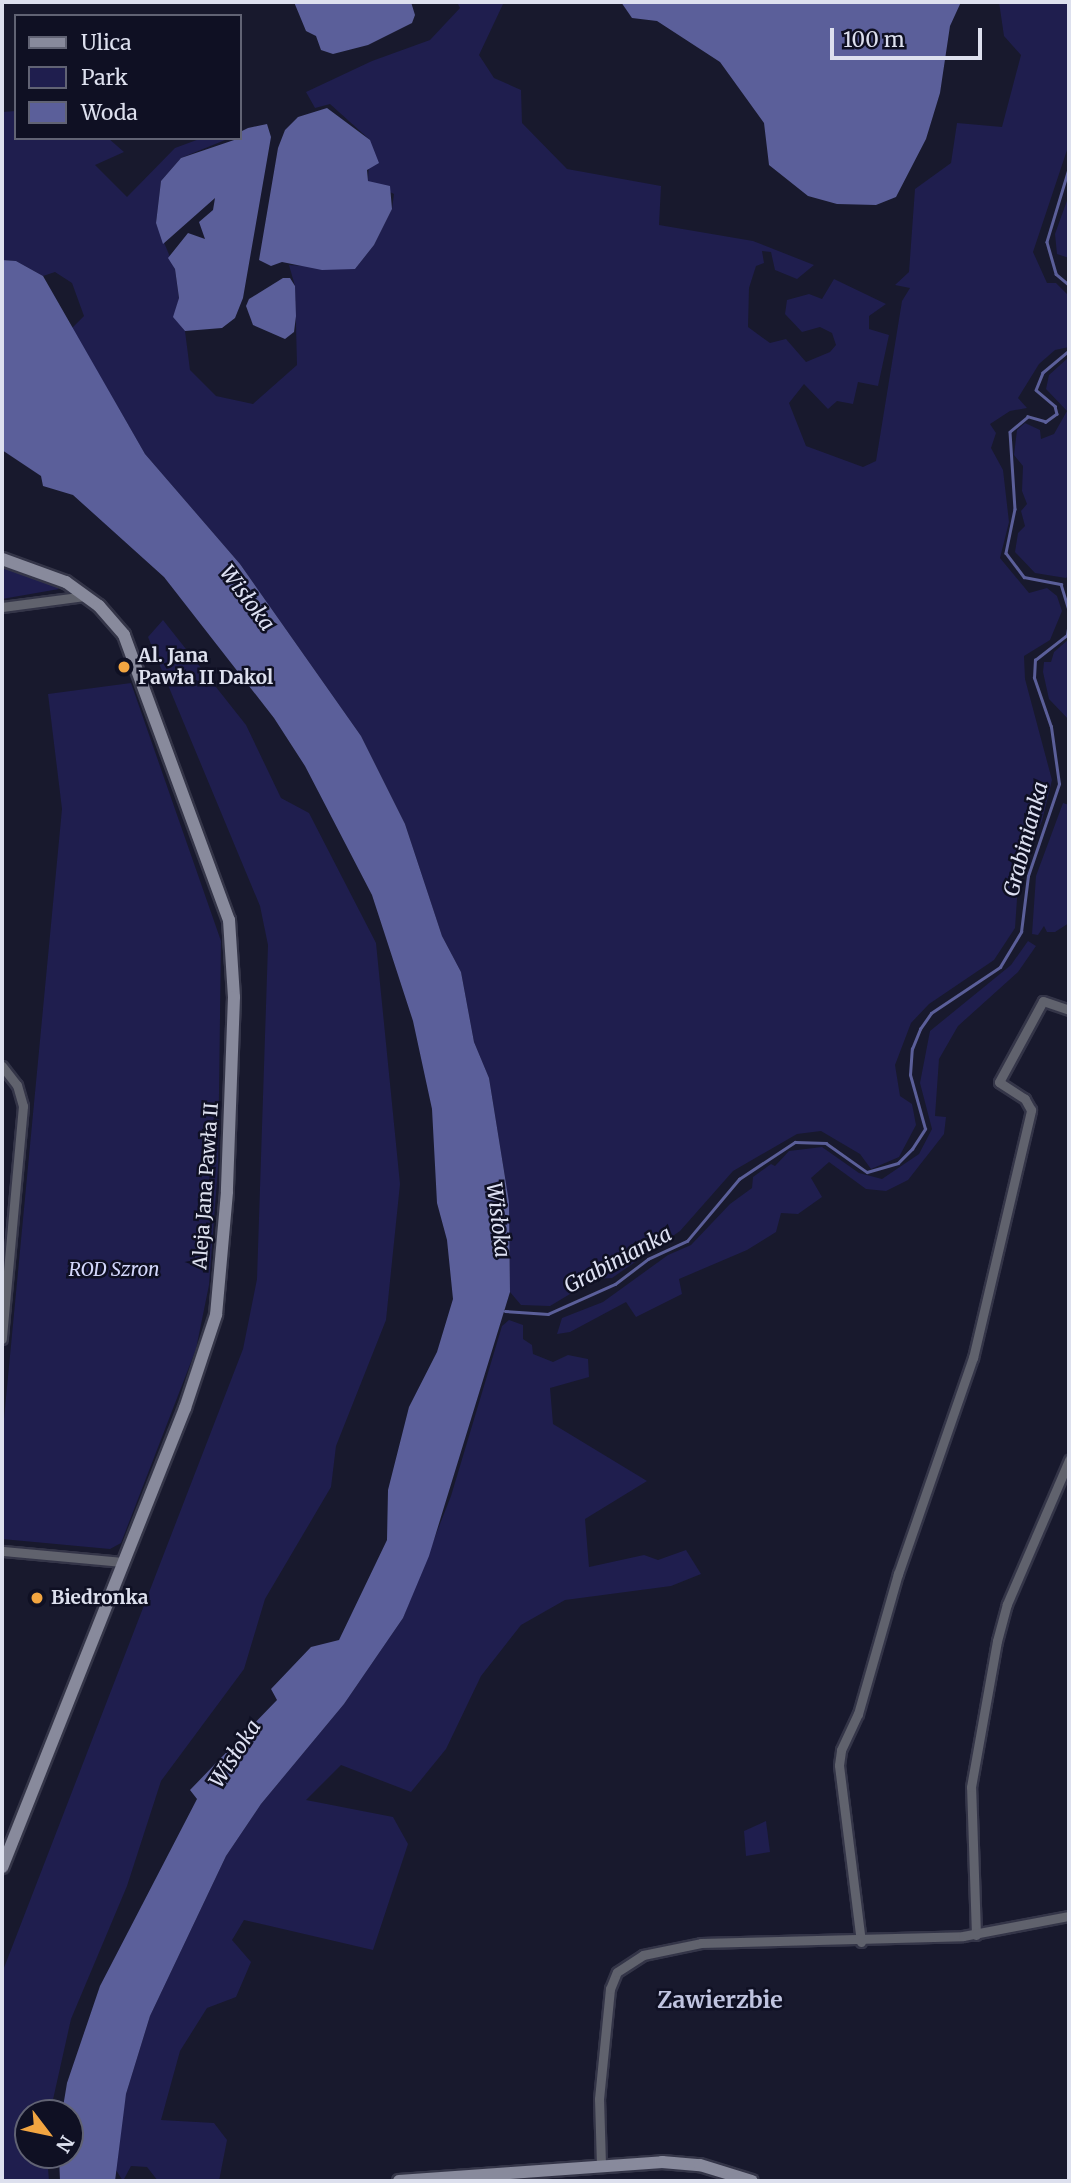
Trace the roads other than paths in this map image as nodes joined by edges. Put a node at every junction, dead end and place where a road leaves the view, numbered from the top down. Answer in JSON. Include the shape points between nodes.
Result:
{"nodes":[{"id":1,"x":2,"y":559,"type":"edge"},
{"id":2,"x":86,"y":596,"type":"junction"},
{"id":3,"x":2,"y":607,"type":"edge"},
{"id":4,"x":1069,"y":1010,"type":"edge"},
{"id":5,"x":2,"y":1066,"type":"edge"},
{"id":6,"x":2,"y":1339,"type":"edge"},
{"id":7,"x":1069,"y":1460,"type":"edge"},
{"id":8,"x":2,"y":1550,"type":"edge"},
{"id":9,"x":124,"y":1562,"type":"junction"},
{"id":10,"x":2,"y":1867,"type":"edge"},
{"id":11,"x":1069,"y":1916,"type":"edge"},
{"id":12,"x":976,"y":1935,"type":"junction"},
{"id":13,"x":861,"y":1942,"type":"junction"},
{"id":14,"x":601,"y":2165,"type":"junction"},
{"id":15,"x":530,"y":2175,"type":"edge"},
{"id":16,"x":399,"y":2181,"type":"edge"},
{"id":17,"x":752,"y":2181,"type":"edge"}],
"edges":[{"from":1,"to":2,"type":"street","name":"Aleja Jana Pawła II","via":[[50,574]]},
{"from":2,"to":3,"type":"street"},
{"from":2,"to":9,"type":"street","name":"Aleja Jana Pawła II","via":[[124,635],[139,666],[211,861],[229,920],[234,958],[228,1178],[216,1315],[205,1355]]},
{"from":4,"to":13,"type":"street","via":[[1043,1000],[999,1082],[1025,1099],[1031,1110],[976,1345],[898,1574],[858,1714],[841,1750],[839,1765]]},
{"from":5,"to":6,"type":"street","via":[[17,1084],[23,1106]]},
{"from":7,"to":12,"type":"street","via":[[1007,1604],[997,1641],[971,1787]]},
{"from":8,"to":9,"type":"street"},
{"from":9,"to":10,"type":"street","name":"Aleja Jana Pawła II"},
{"from":11,"to":12,"type":"street"},
{"from":12,"to":13,"type":"street"},
{"from":13,"to":14,"type":"street","via":[[701,1943],[652,1952],[621,1968],[610,1989],[604,2031],[598,2119]]},
{"from":14,"to":15,"type":"street"},
{"from":14,"to":17,"type":"street","via":[[700,2165]]},
{"from":15,"to":16,"type":"street"}]}
